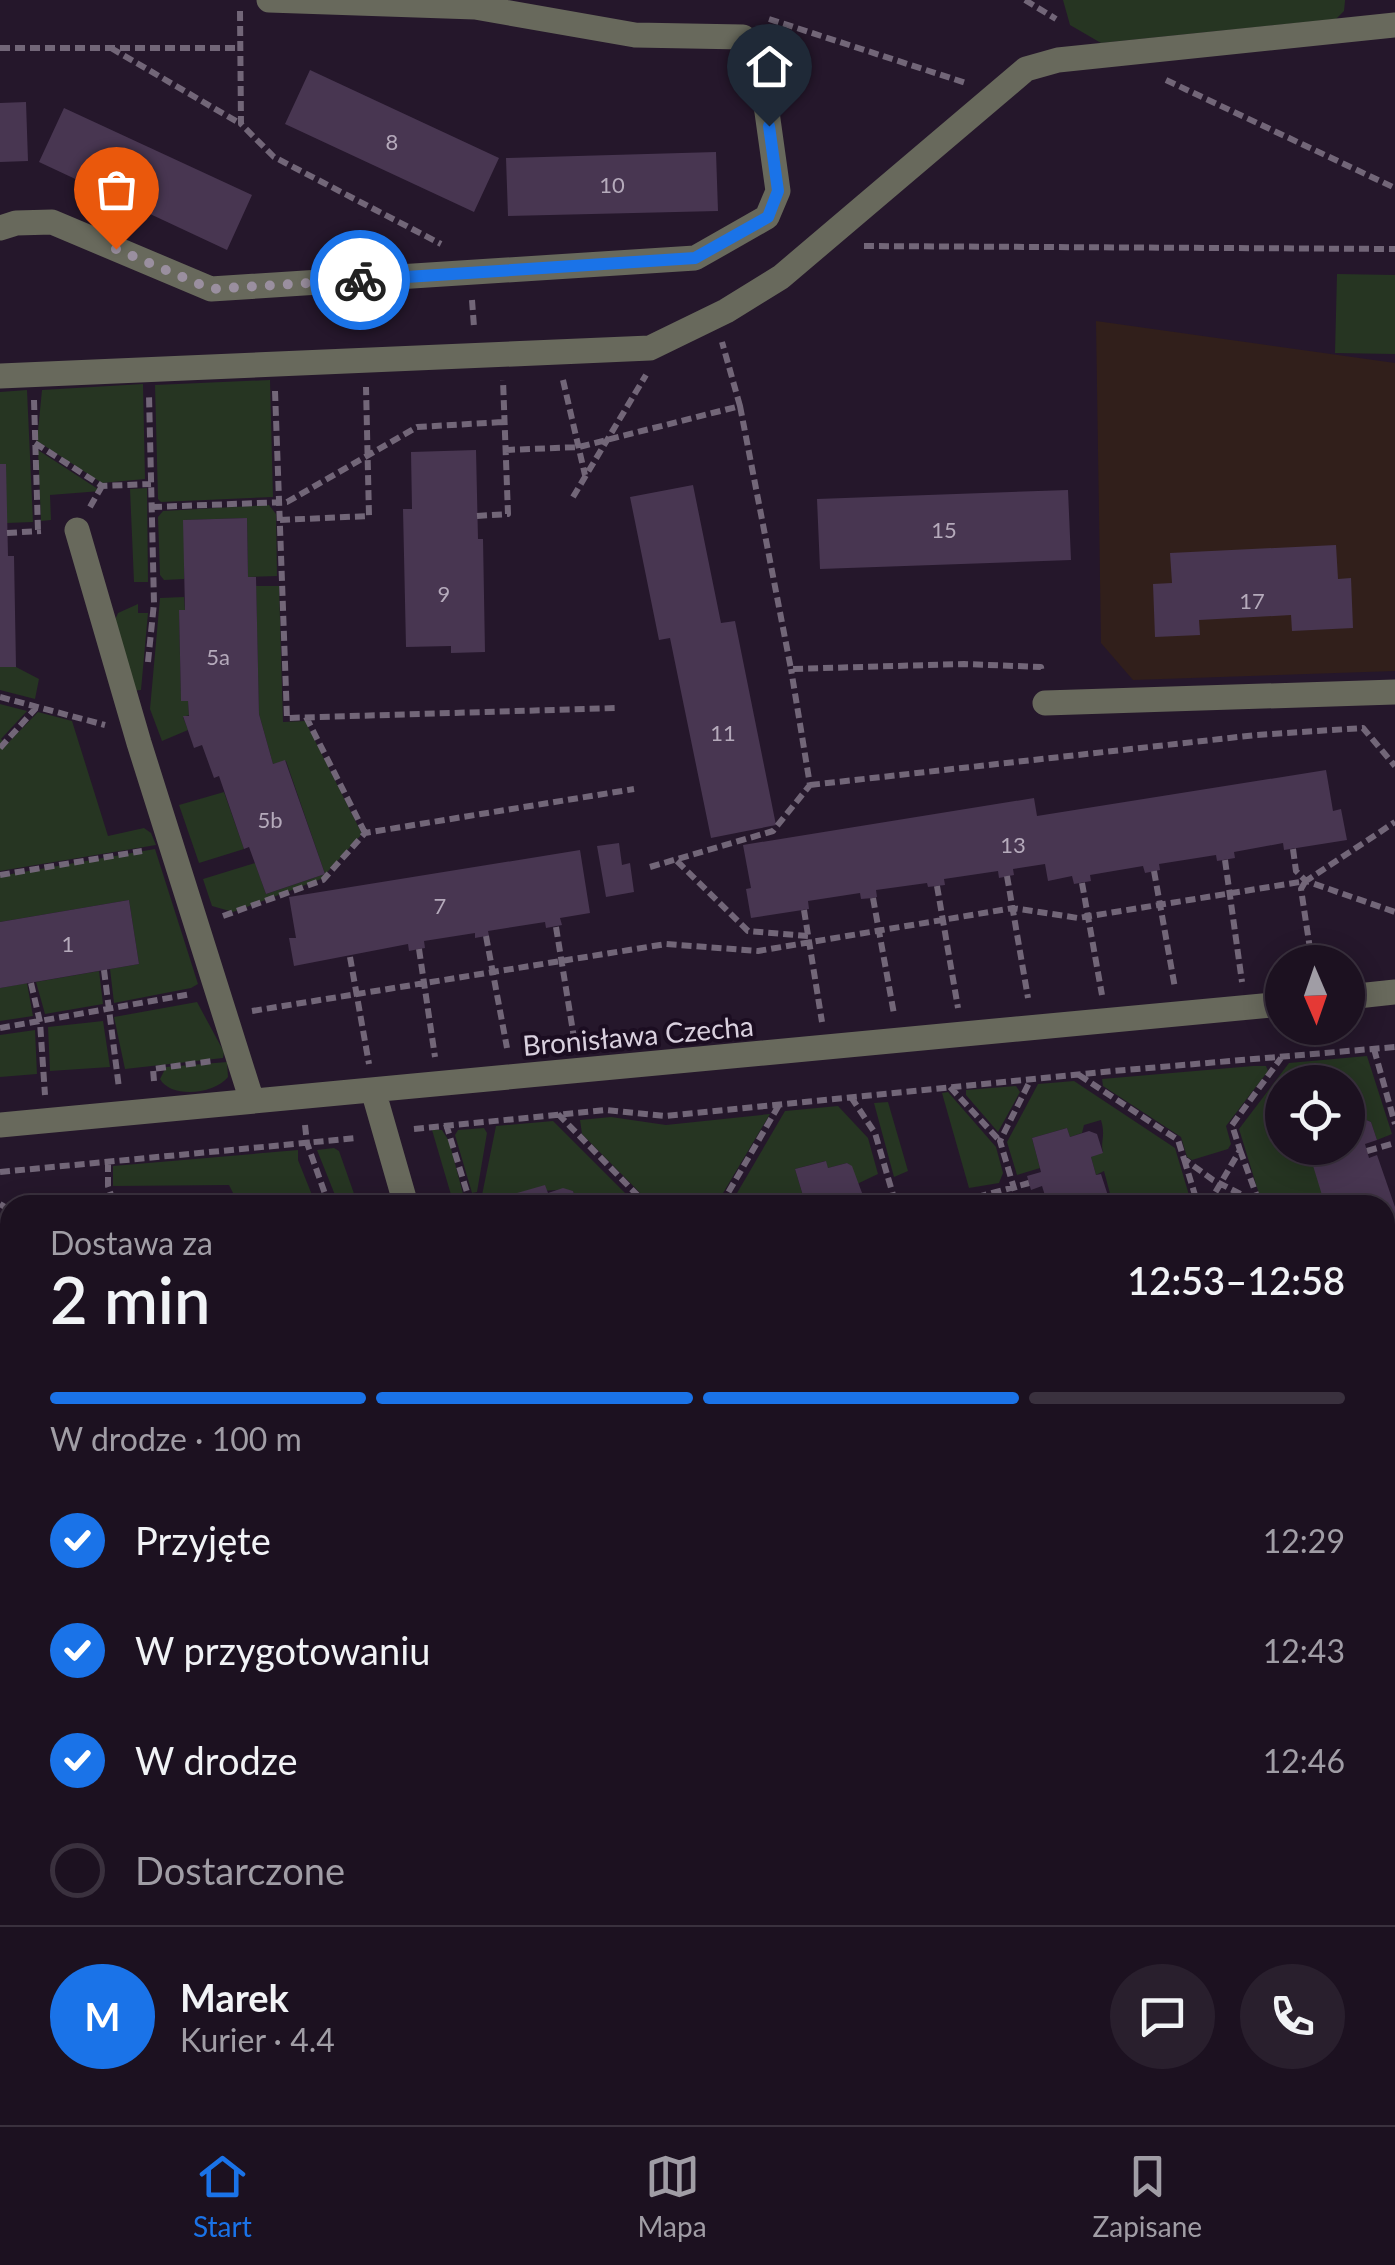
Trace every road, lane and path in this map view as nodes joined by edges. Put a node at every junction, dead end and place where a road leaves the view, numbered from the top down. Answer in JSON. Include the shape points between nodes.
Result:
{"nodes":[{"id":1,"x":240,"y":0,"type":"edge"},
{"id":2,"x":268,"y":0,"type":"edge"},
{"id":3,"x":1025,"y":0,"type":"edge"},
{"id":4,"x":495,"y":6,"type":"edge"},
{"id":5,"x":754,"y":14,"type":"dead end"},
{"id":6,"x":1056,"y":20,"type":"dead end"},
{"id":7,"x":1395,"y":25,"type":"edge"},
{"id":8,"x":0,"y":48,"type":"edge"},
{"id":9,"x":110,"y":48,"type":"junction"},
{"id":10,"x":240,"y":48,"type":"junction"},
{"id":11,"x":1165,"y":80,"type":"dead end"},
{"id":12,"x":988,"y":101,"type":"junction"},
{"id":13,"x":241,"y":124,"type":"junction"},
{"id":14,"x":1395,"y":188,"type":"edge"},
{"id":15,"x":0,"y":228,"type":"edge"},
{"id":16,"x":818,"y":246,"type":"junction"},
{"id":17,"x":1395,"y":249,"type":"edge"},
{"id":18,"x":470,"y":272,"type":"junction"},
{"id":19,"x":716,"y":316,"type":"junction"},
{"id":20,"x":474,"y":330,"type":"dead end"},
{"id":21,"x":667,"y":340,"type":"junction"},
{"id":22,"x":557,"y":352,"type":"junction"},
{"id":23,"x":503,"y":354,"type":"junction"},
{"id":24,"x":366,"y":360,"type":"junction"},
{"id":25,"x":274,"y":364,"type":"junction"},
{"id":26,"x":148,"y":369,"type":"junction"},
{"id":27,"x":33,"y":374,"type":"junction"},
{"id":28,"x":0,"y":376,"type":"edge"},
{"id":29,"x":740,"y":406,"type":"junction"},
{"id":30,"x":504,"y":422,"type":"junction"},
{"id":31,"x":606,"y":441,"type":"junction"},
{"id":32,"x":35,"y":443,"type":"junction"},
{"id":33,"x":579,"y":447,"type":"junction"},
{"id":34,"x":505,"y":450,"type":"junction"},
{"id":35,"x":368,"y":456,"type":"junction"},
{"id":36,"x":586,"y":476,"type":"junction"},
{"id":37,"x":152,"y":484,"type":"junction"},
{"id":38,"x":573,"y":497,"type":"dead end"},
{"id":39,"x":279,"y":503,"type":"junction"},
{"id":40,"x":152,"y":506,"type":"junction"},
{"id":41,"x":477,"y":516,"type":"dead end"},
{"id":42,"x":280,"y":520,"type":"junction"},
{"id":43,"x":77,"y":530,"type":"dead end"},
{"id":44,"x":38,"y":531,"type":"dead end"},
{"id":45,"x":791,"y":668,"type":"junction"},
{"id":46,"x":146,"y":672,"type":"dead end"},
{"id":47,"x":1395,"y":692,"type":"edge"},
{"id":48,"x":0,"y":698,"type":"edge"},
{"id":49,"x":1046,"y":702,"type":"joint"},
{"id":50,"x":37,"y":707,"type":"junction"},
{"id":51,"x":617,"y":708,"type":"dead end"},
{"id":52,"x":306,"y":717,"type":"junction"},
{"id":53,"x":136,"y":732,"type":"junction"},
{"id":54,"x":0,"y":748,"type":"edge"},
{"id":55,"x":1395,"y":766,"type":"edge"},
{"id":56,"x":810,"y":785,"type":"junction"},
{"id":57,"x":634,"y":788,"type":"dead end"},
{"id":58,"x":1395,"y":822,"type":"edge"},
{"id":59,"x":364,"y":833,"type":"junction"},
{"id":60,"x":173,"y":845,"type":"junction"},
{"id":61,"x":1292,"y":849,"type":"dead end"},
{"id":62,"x":676,"y":860,"type":"junction"},
{"id":63,"x":1224,"y":860,"type":"dead end"},
{"id":64,"x":650,"y":867,"type":"dead end"},
{"id":65,"x":1154,"y":871,"type":"dead end"},
{"id":66,"x":0,"y":875,"type":"edge"},
{"id":67,"x":1007,"y":876,"type":"dead end"},
{"id":68,"x":1306,"y":881,"type":"junction"},
{"id":69,"x":1082,"y":882,"type":"dead end"},
{"id":70,"x":937,"y":886,"type":"dead end"},
{"id":71,"x":1230,"y":893,"type":"junction"},
{"id":72,"x":873,"y":898,"type":"dead end"},
{"id":73,"x":1160,"y":904,"type":"junction"},
{"id":74,"x":1013,"y":908,"type":"junction"},
{"id":75,"x":804,"y":910,"type":"dead end"},
{"id":76,"x":1395,"y":912,"type":"edge"},
{"id":77,"x":1090,"y":916,"type":"junction"},
{"id":78,"x":944,"y":920,"type":"junction"},
{"id":79,"x":198,"y":924,"type":"junction"},
{"id":80,"x":556,"y":927,"type":"dead end"},
{"id":81,"x":879,"y":931,"type":"junction"},
{"id":82,"x":486,"y":936,"type":"dead end"},
{"id":83,"x":808,"y":939,"type":"junction"},
{"id":84,"x":1309,"y":945,"type":"edge"},
{"id":85,"x":419,"y":949,"type":"dead end"},
{"id":86,"x":350,"y":957,"type":"dead end"},
{"id":87,"x":562,"y":960,"type":"junction"},
{"id":88,"x":104,"y":970,"type":"dead end"},
{"id":89,"x":492,"y":972,"type":"junction"},
{"id":90,"x":32,"y":982,"type":"dead end"},
{"id":91,"x":425,"y":982,"type":"junction"},
{"id":92,"x":218,"y":988,"type":"junction"},
{"id":93,"x":1395,"y":992,"type":"edge"},
{"id":94,"x":358,"y":994,"type":"junction"},
{"id":95,"x":1365,"y":995,"type":"edge"},
{"id":96,"x":1265,"y":1006,"type":"edge"},
{"id":97,"x":1245,"y":1008,"type":"junction"},
{"id":98,"x":110,"y":1010,"type":"junction"},
{"id":99,"x":1180,"y":1014,"type":"junction"},
{"id":100,"x":226,"y":1016,"type":"junction"},
{"id":101,"x":1105,"y":1021,"type":"junction"},
{"id":102,"x":40,"y":1022,"type":"junction"},
{"id":103,"x":0,"y":1028,"type":"edge"},
{"id":104,"x":1033,"y":1028,"type":"junction"},
{"id":105,"x":962,"y":1034,"type":"junction"},
{"id":106,"x":899,"y":1040,"type":"junction"},
{"id":107,"x":826,"y":1047,"type":"junction"},
{"id":108,"x":1395,"y":1047,"type":"edge"},
{"id":109,"x":1374,"y":1049,"type":"junction"},
{"id":110,"x":238,"y":1055,"type":"junction"},
{"id":111,"x":1282,"y":1057,"type":"junction"},
{"id":112,"x":579,"y":1071,"type":"junction"},
{"id":113,"x":1079,"y":1075,"type":"junction"},
{"id":114,"x":513,"y":1077,"type":"junction"},
{"id":115,"x":1031,"y":1080,"type":"junction"},
{"id":116,"x":439,"y":1084,"type":"junction"},
{"id":117,"x":950,"y":1087,"type":"junction"},
{"id":118,"x":373,"y":1090,"type":"junction"},
{"id":119,"x":302,"y":1096,"type":"junction"},
{"id":120,"x":851,"y":1097,"type":"junction"},
{"id":121,"x":252,"y":1101,"type":"junction"},
{"id":122,"x":780,"y":1104,"type":"junction"},
{"id":123,"x":157,"y":1110,"type":"junction"},
{"id":124,"x":122,"y":1114,"type":"junction"},
{"id":125,"x":558,"y":1114,"type":"junction"},
{"id":126,"x":46,"y":1120,"type":"junction"},
{"id":127,"x":0,"y":1124,"type":"edge"},
{"id":128,"x":446,"y":1124,"type":"junction"},
{"id":129,"x":1395,"y":1124,"type":"edge"},
{"id":130,"x":385,"y":1133,"type":"junction"},
{"id":131,"x":1000,"y":1141,"type":"junction"},
{"id":132,"x":1395,"y":1143,"type":"edge"},
{"id":133,"x":307,"y":1144,"type":"junction"},
{"id":134,"x":1240,"y":1150,"type":"junction"},
{"id":135,"x":1367,"y":1151,"type":"dead end"},
{"id":136,"x":1184,"y":1159,"type":"junction"},
{"id":137,"x":108,"y":1162,"type":"junction"},
{"id":138,"x":0,"y":1172,"type":"edge"},
{"id":139,"x":1029,"y":1183,"type":"dead end"},
{"id":140,"x":1221,"y":1185,"type":"junction"},
{"id":141,"x":1014,"y":1186,"type":"junction"},
{"id":142,"x":111,"y":1195,"type":"edge"},
{"id":143,"x":325,"y":1195,"type":"edge"},
{"id":144,"x":403,"y":1195,"type":"edge"},
{"id":145,"x":469,"y":1195,"type":"edge"},
{"id":146,"x":637,"y":1195,"type":"edge"},
{"id":147,"x":727,"y":1195,"type":"edge"},
{"id":148,"x":893,"y":1195,"type":"edge"},
{"id":149,"x":983,"y":1195,"type":"edge"},
{"id":150,"x":1016,"y":1195,"type":"edge"},
{"id":151,"x":1195,"y":1195,"type":"edge"},
{"id":152,"x":1214,"y":1195,"type":"edge"},
{"id":153,"x":1242,"y":1195,"type":"edge"},
{"id":154,"x":1257,"y":1195,"type":"edge"}],
"edges":[{"from":1,"to":10,"type":"path"},
{"from":2,"to":4,"type":"street"},
{"from":3,"to":6,"type":"path"},
{"from":4,"to":18,"type":"street","via":[[634,35],[744,38],[760,62],[778,191],[768,217],[695,258]]},
{"from":5,"to":12,"type":"path"},
{"from":7,"to":12,"type":"street","via":[[1058,60],[1026,69]]},
{"from":8,"to":9,"type":"path"},
{"from":9,"to":10,"type":"path"},
{"from":9,"to":13,"type":"path"},
{"from":10,"to":13,"type":"path"},
{"from":11,"to":14,"type":"path"},
{"from":12,"to":16,"type":"street"},
{"from":13,"to":18,"type":"path","via":[[274,157],[441,244]]},
{"from":15,"to":18,"type":"street","via":[[52,222],[211,289]]},
{"from":16,"to":17,"type":"path"},
{"from":16,"to":19,"type":"street"},
{"from":18,"to":20,"type":"path"},
{"from":19,"to":21,"type":"street"},
{"from":19,"to":29,"type":"path"},
{"from":21,"to":22,"type":"street","via":[[650,348]]},
{"from":21,"to":31,"type":"path"},
{"from":22,"to":23,"type":"street"},
{"from":22,"to":33,"type":"path"},
{"from":23,"to":24,"type":"street"},
{"from":23,"to":30,"type":"path"},
{"from":24,"to":25,"type":"street"},
{"from":24,"to":35,"type":"path"},
{"from":25,"to":26,"type":"street"},
{"from":25,"to":39,"type":"path"},
{"from":26,"to":27,"type":"street"},
{"from":26,"to":37,"type":"path"},
{"from":27,"to":28,"type":"street"},
{"from":27,"to":32,"type":"path"},
{"from":29,"to":31,"type":"path"},
{"from":29,"to":45,"type":"path"},
{"from":30,"to":34,"type":"path"},
{"from":30,"to":35,"type":"path","via":[[417,427]]},
{"from":31,"to":33,"type":"path"},
{"from":31,"to":36,"type":"path"},
{"from":32,"to":37,"type":"path","via":[[102,486]]},
{"from":32,"to":44,"type":"path"},
{"from":33,"to":34,"type":"path"},
{"from":33,"to":36,"type":"path"},
{"from":34,"to":41,"type":"path","via":[[508,514]]},
{"from":35,"to":39,"type":"path"},
{"from":35,"to":42,"type":"path","via":[[369,516]]},
{"from":36,"to":38,"type":"path"},
{"from":37,"to":40,"type":"path"},
{"from":39,"to":40,"type":"path"},
{"from":39,"to":42,"type":"path"},
{"from":40,"to":46,"type":"path","via":[[154,602]]},
{"from":42,"to":52,"type":"path","via":[[287,718]]},
{"from":43,"to":53,"type":"street"},
{"from":45,"to":49,"type":"path","via":[[1041,667]]},
{"from":45,"to":56,"type":"path"},
{"from":47,"to":49,"type":"street"},
{"from":48,"to":50,"type":"path"},
{"from":50,"to":53,"type":"path"},
{"from":50,"to":54,"type":"path"},
{"from":51,"to":52,"type":"path"},
{"from":52,"to":59,"type":"path"},
{"from":53,"to":60,"type":"street"},
{"from":55,"to":56,"type":"path","via":[[1363,728]]},
{"from":56,"to":62,"type":"path","via":[[774,832]]},
{"from":57,"to":59,"type":"path"},
{"from":58,"to":68,"type":"path"},
{"from":59,"to":79,"type":"path","via":[[323,880]]},
{"from":60,"to":66,"type":"path"},
{"from":60,"to":79,"type":"street"},
{"from":61,"to":68,"type":"path","via":[[1296,871]]},
{"from":62,"to":64,"type":"path"},
{"from":62,"to":83,"type":"path","via":[[748,931]]},
{"from":63,"to":71,"type":"path"},
{"from":65,"to":73,"type":"path"},
{"from":67,"to":74,"type":"path"},
{"from":68,"to":71,"type":"path"},
{"from":68,"to":76,"type":"path"},
{"from":68,"to":84,"type":"path","via":[[1301,889]]},
{"from":69,"to":77,"type":"path"},
{"from":70,"to":78,"type":"path"},
{"from":71,"to":73,"type":"path"},
{"from":71,"to":97,"type":"path"},
{"from":72,"to":81,"type":"path"},
{"from":73,"to":77,"type":"path"},
{"from":73,"to":99,"type":"path"},
{"from":74,"to":77,"type":"path"},
{"from":74,"to":78,"type":"path"},
{"from":74,"to":104,"type":"path"},
{"from":75,"to":83,"type":"path"},
{"from":77,"to":101,"type":"path"},
{"from":78,"to":81,"type":"path"},
{"from":78,"to":105,"type":"path"},
{"from":79,"to":92,"type":"street"},
{"from":80,"to":87,"type":"path"},
{"from":81,"to":83,"type":"path"},
{"from":81,"to":106,"type":"path"},
{"from":82,"to":89,"type":"path"},
{"from":83,"to":87,"type":"path","via":[[758,950],[666,944]]},
{"from":83,"to":107,"type":"path"},
{"from":85,"to":91,"type":"path"},
{"from":86,"to":94,"type":"path"},
{"from":87,"to":89,"type":"path"},
{"from":87,"to":112,"type":"path"},
{"from":88,"to":98,"type":"path"},
{"from":89,"to":91,"type":"path"},
{"from":89,"to":114,"type":"path"},
{"from":90,"to":102,"type":"path"},
{"from":91,"to":94,"type":"path"},
{"from":91,"to":116,"type":"path"},
{"from":92,"to":98,"type":"path"},
{"from":92,"to":100,"type":"street"},
{"from":93,"to":95,"type":"street"},
{"from":94,"to":100,"type":"path"},
{"from":94,"to":118,"type":"path"},
{"from":96,"to":97,"type":"street","name":"Bronisława Czecha"},
{"from":97,"to":99,"type":"street","name":"Bronisława Czecha"},
{"from":98,"to":102,"type":"path"},
{"from":98,"to":124,"type":"path"},
{"from":99,"to":101,"type":"street","name":"Bronisława Czecha"},
{"from":100,"to":110,"type":"street"},
{"from":101,"to":104,"type":"street","name":"Bronisława Czecha"},
{"from":102,"to":103,"type":"path"},
{"from":102,"to":126,"type":"path"},
{"from":104,"to":105,"type":"street","name":"Bronisława Czecha"},
{"from":105,"to":106,"type":"street","name":"Bronisława Czecha"},
{"from":106,"to":107,"type":"street","name":"Bronisława Czecha"},
{"from":107,"to":112,"type":"street","name":"Bronisława Czecha"},
{"from":108,"to":109,"type":"path"},
{"from":109,"to":111,"type":"path"},
{"from":109,"to":129,"type":"path"},
{"from":110,"to":121,"type":"street"},
{"from":110,"to":123,"type":"path","via":[[153,1069]]},
{"from":111,"to":113,"type":"path"},
{"from":111,"to":134,"type":"path","via":[[1232,1125]]},
{"from":112,"to":114,"type":"street","name":"Bronisława Czecha"},
{"from":113,"to":115,"type":"path"},
{"from":113,"to":136,"type":"path","via":[[1178,1140]]},
{"from":114,"to":116,"type":"street","name":"Bronisława Czecha"},
{"from":115,"to":117,"type":"path"},
{"from":115,"to":131,"type":"path"},
{"from":116,"to":118,"type":"street","name":"Bronisława Czecha"},
{"from":117,"to":120,"type":"path"},
{"from":117,"to":131,"type":"path"},
{"from":118,"to":119,"type":"street","name":"Bronisława Czecha"},
{"from":118,"to":130,"type":"street"},
{"from":119,"to":121,"type":"street","name":"Bronisława Czecha"},
{"from":119,"to":133,"type":"path"},
{"from":120,"to":122,"type":"path"},
{"from":120,"to":148,"type":"path","via":[[875,1132]]},
{"from":121,"to":123,"type":"street","name":"Bronisława Czecha"},
{"from":122,"to":125,"type":"path","via":[[666,1116]]},
{"from":122,"to":147,"type":"path"},
{"from":123,"to":124,"type":"street","name":"Bronisława Czecha"},
{"from":124,"to":126,"type":"street","name":"Bronisława Czecha"},
{"from":125,"to":128,"type":"path"},
{"from":125,"to":146,"type":"path"},
{"from":126,"to":127,"type":"street","name":"Bronisława Czecha"},
{"from":128,"to":130,"type":"path"},
{"from":128,"to":145,"type":"path"},
{"from":130,"to":133,"type":"path"},
{"from":130,"to":144,"type":"street"},
{"from":131,"to":141,"type":"path"},
{"from":132,"to":135,"type":"path"},
{"from":133,"to":137,"type":"path"},
{"from":133,"to":143,"type":"path"},
{"from":134,"to":140,"type":"path"},
{"from":134,"to":154,"type":"path"},
{"from":136,"to":140,"type":"path"},
{"from":136,"to":151,"type":"path"},
{"from":137,"to":138,"type":"path"},
{"from":137,"to":142,"type":"path"},
{"from":139,"to":141,"type":"path"},
{"from":140,"to":152,"type":"path"},
{"from":140,"to":153,"type":"path"},
{"from":141,"to":149,"type":"path"},
{"from":141,"to":150,"type":"path"}]}
